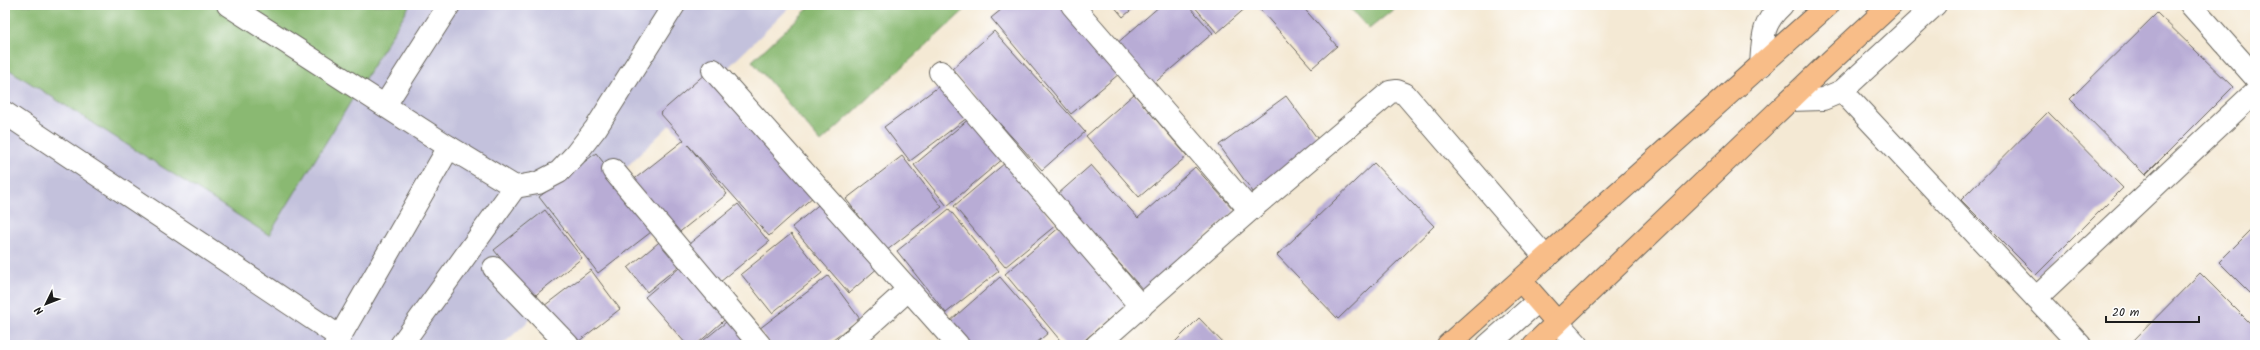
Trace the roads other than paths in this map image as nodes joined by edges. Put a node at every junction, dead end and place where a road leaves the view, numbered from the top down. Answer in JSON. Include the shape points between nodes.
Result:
{"nodes":[{"id":1,"x":228,"y":5,"type":"edge"},
{"id":2,"x":449,"y":5,"type":"edge"},
{"id":3,"x":674,"y":5,"type":"edge"},
{"id":4,"x":1072,"y":5,"type":"edge"},
{"id":5,"x":1782,"y":5,"type":"edge"},
{"id":6,"x":1828,"y":5,"type":"edge"},
{"id":7,"x":1891,"y":5,"type":"edge"},
{"id":8,"x":1935,"y":5,"type":"edge"},
{"id":9,"x":2192,"y":5,"type":"edge"},
{"id":10,"x":1762,"y":66,"type":"junction"},
{"id":11,"x":713,"y":70,"type":"dead end"},
{"id":12,"x":940,"y":72,"type":"dead end"},
{"id":13,"x":2255,"y":77,"type":"edge"},
{"id":14,"x":1842,"y":91,"type":"junction"},
{"id":15,"x":2255,"y":92,"type":"edge"},
{"id":16,"x":1790,"y":100,"type":"junction"},
{"id":17,"x":385,"y":105,"type":"junction"},
{"id":18,"x":5,"y":113,"type":"edge"},
{"id":19,"x":449,"y":147,"type":"junction"},
{"id":20,"x":613,"y":170,"type":"dead end"},
{"id":21,"x":515,"y":187,"type":"junction"},
{"id":22,"x":1250,"y":210,"type":"junction"},
{"id":23,"x":1546,"y":258,"type":"junction"},
{"id":24,"x":494,"y":268,"type":"dead end"},
{"id":25,"x":1521,"y":281,"type":"junction"},
{"id":26,"x":909,"y":289,"type":"junction"},
{"id":27,"x":2036,"y":298,"type":"junction"},
{"id":28,"x":1538,"y":301,"type":"junction"},
{"id":29,"x":1141,"y":307,"type":"junction"},
{"id":30,"x":1557,"y":322,"type":"junction"},
{"id":31,"x":337,"y":341,"type":"edge"},
{"id":32,"x":401,"y":345,"type":"edge"},
{"id":33,"x":568,"y":345,"type":"edge"},
{"id":34,"x":760,"y":345,"type":"edge"},
{"id":35,"x":846,"y":345,"type":"edge"},
{"id":36,"x":958,"y":345,"type":"edge"},
{"id":37,"x":1097,"y":345,"type":"edge"},
{"id":38,"x":1448,"y":345,"type":"edge"},
{"id":39,"x":1488,"y":345,"type":"edge"},
{"id":40,"x":1534,"y":345,"type":"edge"},
{"id":41,"x":1578,"y":345,"type":"edge"},
{"id":42,"x":2080,"y":345,"type":"edge"}],
"edges":[{"from":1,"to":17,"type":"street"},
{"from":2,"to":17,"type":"street"},
{"from":3,"to":21,"type":"street","via":[[596,128],[575,156],[559,172],[538,183]]},
{"from":4,"to":22,"type":"street"},
{"from":5,"to":10,"type":"street","via":[[1771,15],[1763,34]]},
{"from":6,"to":10,"type":"main road"},
{"from":7,"to":16,"type":"main road"},
{"from":8,"to":14,"type":"street"},
{"from":9,"to":13,"type":"street"},
{"from":10,"to":23,"type":"main road"},
{"from":11,"to":26,"type":"street"},
{"from":12,"to":29,"type":"street"},
{"from":14,"to":16,"type":"street","via":[[1823,99]]},
{"from":14,"to":27,"type":"street"},
{"from":15,"to":27,"type":"street"},
{"from":16,"to":30,"type":"main road"},
{"from":17,"to":19,"type":"street"},
{"from":18,"to":31,"type":"street"},
{"from":19,"to":21,"type":"street"},
{"from":19,"to":31,"type":"street"},
{"from":20,"to":34,"type":"street"},
{"from":21,"to":32,"type":"street"},
{"from":22,"to":23,"type":"street","via":[[1383,96],[1396,91],[1405,94]]},
{"from":22,"to":29,"type":"street"},
{"from":23,"to":25,"type":"main road"},
{"from":24,"to":33,"type":"street"},
{"from":25,"to":28,"type":"main road"},
{"from":25,"to":38,"type":"main road"},
{"from":26,"to":35,"type":"street"},
{"from":26,"to":36,"type":"street"},
{"from":27,"to":42,"type":"street"},
{"from":28,"to":30,"type":"main road"},
{"from":28,"to":39,"type":"street"},
{"from":29,"to":37,"type":"street"},
{"from":30,"to":40,"type":"main road"},
{"from":30,"to":41,"type":"street"}]}
